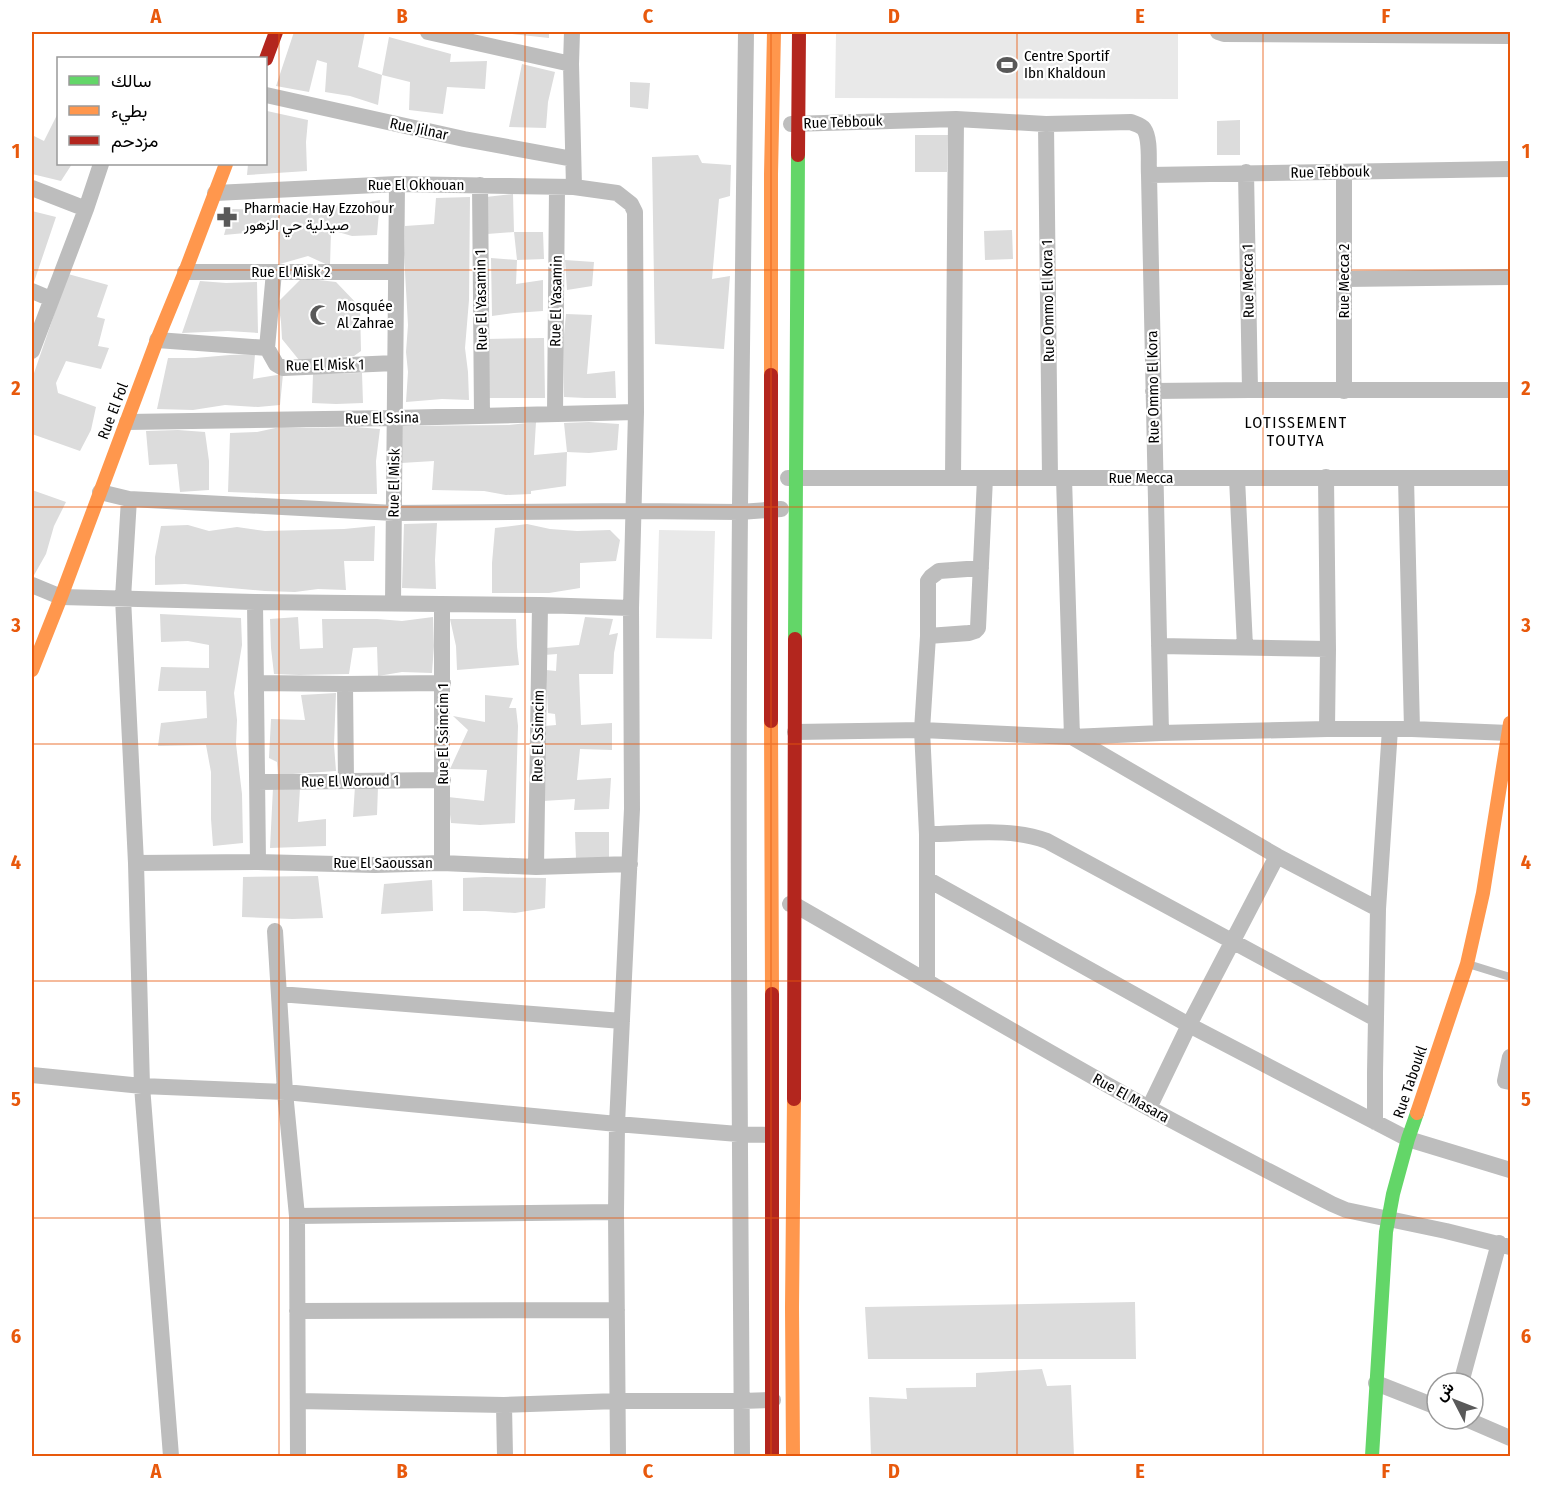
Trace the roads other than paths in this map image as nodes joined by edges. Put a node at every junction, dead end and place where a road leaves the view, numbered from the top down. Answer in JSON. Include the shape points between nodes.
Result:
{"nodes":[{"id":1,"x":276,"y":32,"type":"edge"},
{"id":2,"x":428,"y":32,"type":"edge"},
{"id":3,"x":572,"y":32,"type":"edge"},
{"id":4,"x":746,"y":32,"type":"edge"},
{"id":5,"x":774,"y":32,"type":"edge"},
{"id":6,"x":799,"y":32,"type":"edge"},
{"id":7,"x":1221,"y":33,"type":"edge"},
{"id":8,"x":1348,"y":33,"type":"edge"},
{"id":9,"x":1510,"y":36,"type":"edge"},
{"id":10,"x":267,"y":57,"type":"edge"},
{"id":11,"x":571,"y":64,"type":"junction"},
{"id":12,"x":267,"y":95,"type":"edge"},
{"id":13,"x":956,"y":119,"type":"junction"},
{"id":14,"x":1131,"y":122,"type":"joint"},
{"id":15,"x":799,"y":123,"type":"junction"},
{"id":16,"x":772,"y":124,"type":"junction"},
{"id":17,"x":1046,"y":124,"type":"junction"},
{"id":18,"x":573,"y":159,"type":"junction"},
{"id":19,"x":101,"y":165,"type":"edge"},
{"id":20,"x":226,"y":165,"type":"edge"},
{"id":21,"x":1510,"y":169,"type":"edge"},
{"id":22,"x":1246,"y":172,"type":"junction"},
{"id":23,"x":1344,"y":172,"type":"junction"},
{"id":24,"x":745,"y":174,"type":"junction"},
{"id":25,"x":771,"y":174,"type":"junction"},
{"id":26,"x":1149,"y":175,"type":"junction"},
{"id":27,"x":397,"y":184,"type":"junction"},
{"id":28,"x":480,"y":185,"type":"junction"},
{"id":29,"x":32,"y":188,"type":"edge"},
{"id":30,"x":565,"y":188,"type":"junction"},
{"id":31,"x":215,"y":193,"type":"junction"},
{"id":32,"x":86,"y":209,"type":"junction"},
{"id":33,"x":186,"y":272,"type":"junction"},
{"id":34,"x":274,"y":272,"type":"junction"},
{"id":35,"x":396,"y":272,"type":"junction"},
{"id":36,"x":1510,"y":278,"type":"edge"},
{"id":37,"x":1344,"y":279,"type":"junction"},
{"id":38,"x":32,"y":291,"type":"edge"},
{"id":39,"x":51,"y":299,"type":"junction"},
{"id":40,"x":157,"y":340,"type":"junction"},
{"id":41,"x":267,"y":348,"type":"junction"},
{"id":42,"x":32,"y":351,"type":"edge"},
{"id":43,"x":395,"y":363,"type":"junction"},
{"id":44,"x":1250,"y":390,"type":"junction"},
{"id":45,"x":1510,"y":390,"type":"edge"},
{"id":46,"x":1153,"y":391,"type":"junction"},
{"id":47,"x":1344,"y":391,"type":"junction"},
{"id":48,"x":636,"y":412,"type":"junction"},
{"id":49,"x":555,"y":414,"type":"junction"},
{"id":50,"x":482,"y":416,"type":"junction"},
{"id":51,"x":395,"y":418,"type":"junction"},
{"id":52,"x":127,"y":422,"type":"junction"},
{"id":53,"x":1326,"y":477,"type":"junction"},
{"id":54,"x":772,"y":478,"type":"junction"},
{"id":55,"x":795,"y":478,"type":"junction"},
{"id":56,"x":953,"y":478,"type":"junction"},
{"id":57,"x":984,"y":478,"type":"junction"},
{"id":58,"x":1057,"y":478,"type":"junction"},
{"id":59,"x":1155,"y":478,"type":"junction"},
{"id":60,"x":1237,"y":478,"type":"junction"},
{"id":61,"x":1406,"y":478,"type":"junction"},
{"id":62,"x":1510,"y":478,"type":"edge"},
{"id":63,"x":100,"y":492,"type":"junction"},
{"id":64,"x":129,"y":500,"type":"junction"},
{"id":65,"x":796,"y":508,"type":"junction"},
{"id":66,"x":772,"y":510,"type":"junction"},
{"id":67,"x":634,"y":511,"type":"junction"},
{"id":68,"x":740,"y":512,"type":"junction"},
{"id":69,"x":394,"y":513,"type":"junction"},
{"id":70,"x":981,"y":568,"type":"junction"},
{"id":71,"x":32,"y":585,"type":"edge"},
{"id":72,"x":61,"y":597,"type":"junction"},
{"id":73,"x":123,"y":598,"type":"junction"},
{"id":74,"x":255,"y":602,"type":"junction"},
{"id":75,"x":393,"y":603,"type":"junction"},
{"id":76,"x":442,"y":604,"type":"junction"},
{"id":77,"x":540,"y":605,"type":"junction"},
{"id":78,"x":632,"y":608,"type":"junction"},
{"id":79,"x":928,"y":636,"type":"junction"},
{"id":80,"x":1159,"y":646,"type":"junction"},
{"id":81,"x":1245,"y":647,"type":"junction"},
{"id":82,"x":1328,"y":649,"type":"junction"},
{"id":83,"x":32,"y":670,"type":"edge"},
{"id":84,"x":256,"y":683,"type":"junction"},
{"id":85,"x":443,"y":683,"type":"junction"},
{"id":86,"x":345,"y":684,"type":"junction"},
{"id":87,"x":1510,"y":728,"type":"edge"},
{"id":88,"x":1327,"y":729,"type":"junction"},
{"id":89,"x":1390,"y":729,"type":"junction"},
{"id":90,"x":1412,"y":729,"type":"junction"},
{"id":91,"x":922,"y":730,"type":"junction"},
{"id":92,"x":795,"y":732,"type":"junction"},
{"id":93,"x":1161,"y":733,"type":"junction"},
{"id":94,"x":1071,"y":737,"type":"junction"},
{"id":95,"x":443,"y":780,"type":"junction"},
{"id":96,"x":346,"y":781,"type":"junction"},
{"id":97,"x":257,"y":782,"type":"junction"},
{"id":98,"x":927,"y":834,"type":"junction"},
{"id":99,"x":1277,"y":856,"type":"junction"},
{"id":100,"x":258,"y":862,"type":"junction"},
{"id":101,"x":136,"y":863,"type":"junction"},
{"id":102,"x":442,"y":863,"type":"junction"},
{"id":103,"x":630,"y":864,"type":"junction"},
{"id":104,"x":536,"y":867,"type":"junction"},
{"id":105,"x":927,"y":879,"type":"junction"},
{"id":106,"x":772,"y":902,"type":"junction"},
{"id":107,"x":795,"y":905,"type":"junction"},
{"id":108,"x":1378,"y":909,"type":"junction"},
{"id":109,"x":275,"y":931,"type":"dead end"},
{"id":110,"x":1232,"y":941,"type":"junction"},
{"id":111,"x":1467,"y":964,"type":"junction"},
{"id":112,"x":1510,"y":976,"type":"edge"},
{"id":113,"x":927,"y":980,"type":"junction"},
{"id":114,"x":279,"y":994,"type":"junction"},
{"id":115,"x":1376,"y":1019,"type":"junction"},
{"id":116,"x":622,"y":1021,"type":"junction"},
{"id":117,"x":1189,"y":1025,"type":"junction"},
{"id":118,"x":1510,"y":1057,"type":"edge"},
{"id":119,"x":32,"y":1075,"type":"edge"},
{"id":120,"x":1510,"y":1082,"type":"edge"},
{"id":121,"x":142,"y":1086,"type":"junction"},
{"id":122,"x":285,"y":1092,"type":"junction"},
{"id":123,"x":1149,"y":1108,"type":"junction"},
{"id":124,"x":1375,"y":1122,"type":"junction"},
{"id":125,"x":617,"y":1124,"type":"junction"},
{"id":126,"x":738,"y":1134,"type":"junction"},
{"id":127,"x":771,"y":1136,"type":"junction"},
{"id":128,"x":1408,"y":1139,"type":"junction"},
{"id":129,"x":1510,"y":1170,"type":"edge"},
{"id":130,"x":616,"y":1212,"type":"junction"},
{"id":131,"x":297,"y":1216,"type":"junction"},
{"id":132,"x":1388,"y":1218,"type":"junction"},
{"id":133,"x":1505,"y":1245,"type":"edge"},
{"id":134,"x":617,"y":1310,"type":"junction"},
{"id":135,"x":297,"y":1311,"type":"junction"},
{"id":136,"x":1465,"y":1371,"type":"edge"},
{"id":137,"x":1376,"y":1383,"type":"junction"},
{"id":138,"x":772,"y":1400,"type":"junction"},
{"id":139,"x":298,"y":1401,"type":"junction"},
{"id":140,"x":618,"y":1401,"type":"junction"},
{"id":141,"x":741,"y":1401,"type":"junction"},
{"id":142,"x":1425,"y":1402,"type":"edge"},
{"id":143,"x":504,"y":1405,"type":"junction"},
{"id":144,"x":1485,"y":1427,"type":"edge"},
{"id":145,"x":1510,"y":1438,"type":"edge"},
{"id":146,"x":171,"y":1456,"type":"edge"},
{"id":147,"x":298,"y":1456,"type":"edge"},
{"id":148,"x":506,"y":1456,"type":"edge"},
{"id":149,"x":618,"y":1456,"type":"edge"},
{"id":150,"x":742,"y":1456,"type":"edge"},
{"id":151,"x":772,"y":1456,"type":"edge"},
{"id":152,"x":792,"y":1456,"type":"edge"},
{"id":153,"x":1372,"y":1456,"type":"edge"}],
"edges":[{"from":1,"to":10,"type":"main road"},
{"from":2,"to":11,"type":"street"},
{"from":3,"to":11,"type":"street","name":"Rue El Yasamin"},
{"from":4,"to":24,"type":"street"},
{"from":5,"to":16,"type":"main road"},
{"from":6,"to":15,"type":"main road"},
{"from":7,"to":8,"type":"street"},
{"from":8,"to":9,"type":"street"},
{"from":11,"to":18,"type":"street","name":"Rue El Yasamin"},
{"from":12,"to":18,"type":"street","name":"Rue Jilnar"},
{"from":13,"to":15,"type":"street","name":"Rue Tebbouk"},
{"from":13,"to":17,"type":"street","name":"Rue Tebbouk"},
{"from":13,"to":56,"type":"street"},
{"from":14,"to":17,"type":"street","name":"Rue Tebbouk"},
{"from":14,"to":26,"type":"street","name":"Rue Ommo El Kora","via":[[1144,129],[1148,138]]},
{"from":15,"to":16,"type":"street","name":"Rue Tebbouk"},
{"from":15,"to":55,"type":"main road"},
{"from":16,"to":25,"type":"main road"},
{"from":17,"to":58,"type":"street","name":"Rue Ommo El Kora 1"},
{"from":18,"to":30,"type":"street","name":"Rue El Yasamin"},
{"from":19,"to":32,"type":"street"},
{"from":20,"to":31,"type":"main road","name":"Rue El Fol"},
{"from":21,"to":23,"type":"street","name":"Rue Tebbouk"},
{"from":22,"to":23,"type":"street","name":"Rue Tebbouk"},
{"from":22,"to":26,"type":"street","name":"Rue Tebbouk"},
{"from":22,"to":44,"type":"street","name":"Rue Mecca 1"},
{"from":23,"to":37,"type":"street","name":"Rue Mecca 2"},
{"from":24,"to":25,"type":"street"},
{"from":24,"to":68,"type":"street"},
{"from":25,"to":54,"type":"main road"},
{"from":26,"to":46,"type":"street","name":"Rue Ommo El Kora"},
{"from":27,"to":28,"type":"street","name":"Rue El Okhouan"},
{"from":27,"to":31,"type":"street","name":"Rue El Okhouan"},
{"from":27,"to":35,"type":"street","name":"Rue El Misk"},
{"from":28,"to":30,"type":"street","name":"Rue El Okhouan"},
{"from":28,"to":50,"type":"street","name":"Rue El Yasamin 1"},
{"from":29,"to":32,"type":"street"},
{"from":30,"to":48,"type":"street","name":"Rue El Okhouan","via":[[617,193],[635,212]]},
{"from":30,"to":49,"type":"street","name":"Rue El Yasamin"},
{"from":31,"to":33,"type":"main road","name":"Rue El Fol"},
{"from":32,"to":39,"type":"street"},
{"from":33,"to":34,"type":"street","name":"Rue El Misk 2"},
{"from":33,"to":40,"type":"main road","name":"Rue El Fol"},
{"from":34,"to":35,"type":"street","name":"Rue El Misk 2"},
{"from":34,"to":41,"type":"street"},
{"from":35,"to":43,"type":"street","name":"Rue El Misk"},
{"from":36,"to":37,"type":"street"},
{"from":37,"to":47,"type":"street","name":"Rue Mecca 2"},
{"from":38,"to":39,"type":"street"},
{"from":39,"to":42,"type":"street"},
{"from":40,"to":41,"type":"street","name":"Rue El Misk 1"},
{"from":40,"to":52,"type":"main road","name":"Rue El Fol"},
{"from":41,"to":43,"type":"street","name":"Rue El Misk 1","via":[[283,368]]},
{"from":43,"to":51,"type":"street","name":"Rue El Misk"},
{"from":44,"to":46,"type":"street"},
{"from":44,"to":47,"type":"street"},
{"from":45,"to":47,"type":"street"},
{"from":46,"to":59,"type":"street","name":"Rue Ommo El Kora"},
{"from":48,"to":49,"type":"street","name":"Rue El Ssina"},
{"from":48,"to":67,"type":"street"},
{"from":49,"to":50,"type":"street","name":"Rue El Ssina"},
{"from":50,"to":51,"type":"street","name":"Rue El Ssina"},
{"from":51,"to":52,"type":"street","name":"Rue El Ssina"},
{"from":51,"to":69,"type":"street","name":"Rue El Misk"},
{"from":52,"to":63,"type":"main road","name":"Rue El Fol"},
{"from":53,"to":60,"type":"street","name":"Rue Mecca"},
{"from":53,"to":61,"type":"street","name":"Rue Mecca"},
{"from":53,"to":82,"type":"street"},
{"from":54,"to":55,"type":"street","name":"Rue Mecca"},
{"from":54,"to":66,"type":"main road"},
{"from":55,"to":56,"type":"street","name":"Rue Mecca"},
{"from":55,"to":65,"type":"main road"},
{"from":56,"to":57,"type":"street","name":"Rue Mecca"},
{"from":57,"to":58,"type":"street","name":"Rue Mecca"},
{"from":57,"to":70,"type":"street"},
{"from":58,"to":59,"type":"street","name":"Rue Mecca"},
{"from":58,"to":94,"type":"street","name":"Rue Ommo El Kora 1"},
{"from":59,"to":60,"type":"street","name":"Rue Mecca"},
{"from":59,"to":80,"type":"street","name":"Rue Ommo El Kora"},
{"from":60,"to":81,"type":"street"},
{"from":61,"to":62,"type":"street","name":"Rue Mecca"},
{"from":61,"to":90,"type":"street"},
{"from":63,"to":64,"type":"street"},
{"from":63,"to":72,"type":"main road","name":"Rue El Fol"},
{"from":64,"to":69,"type":"street"},
{"from":64,"to":73,"type":"street"},
{"from":65,"to":66,"type":"street"},
{"from":65,"to":92,"type":"main road"},
{"from":66,"to":68,"type":"street"},
{"from":66,"to":106,"type":"main road"},
{"from":67,"to":68,"type":"street"},
{"from":67,"to":69,"type":"street"},
{"from":67,"to":78,"type":"street"},
{"from":68,"to":126,"type":"street"},
{"from":69,"to":75,"type":"street","name":"Rue El Misk"},
{"from":70,"to":79,"type":"street","via":[[978,628],[969,633]]},
{"from":70,"to":79,"type":"street","via":[[939,571],[931,577]]},
{"from":71,"to":72,"type":"street"},
{"from":72,"to":73,"type":"street"},
{"from":72,"to":83,"type":"main road","name":"Rue El Fol"},
{"from":73,"to":74,"type":"street"},
{"from":73,"to":101,"type":"street"},
{"from":74,"to":75,"type":"street"},
{"from":74,"to":84,"type":"street"},
{"from":75,"to":76,"type":"street"},
{"from":76,"to":77,"type":"street"},
{"from":76,"to":85,"type":"street","name":"Rue El Ssimcim 1"},
{"from":77,"to":78,"type":"street"},
{"from":77,"to":104,"type":"street","name":"Rue El Ssimcim"},
{"from":78,"to":103,"type":"street"},
{"from":79,"to":91,"type":"street"},
{"from":80,"to":81,"type":"street"},
{"from":80,"to":93,"type":"street","name":"Rue Ommo El Kora"},
{"from":81,"to":82,"type":"street"},
{"from":82,"to":88,"type":"street"},
{"from":84,"to":86,"type":"street"},
{"from":84,"to":97,"type":"street"},
{"from":85,"to":86,"type":"street"},
{"from":85,"to":95,"type":"street","name":"Rue El Ssimcim 1"},
{"from":86,"to":96,"type":"street"},
{"from":87,"to":90,"type":"street"},
{"from":87,"to":111,"type":"main road","name":"Rue Taboukl"},
{"from":88,"to":89,"type":"street"},
{"from":88,"to":93,"type":"street"},
{"from":89,"to":90,"type":"street"},
{"from":89,"to":108,"type":"street"},
{"from":91,"to":92,"type":"street"},
{"from":91,"to":94,"type":"street"},
{"from":91,"to":98,"type":"street"},
{"from":92,"to":107,"type":"main road"},
{"from":93,"to":94,"type":"street"},
{"from":94,"to":99,"type":"street"},
{"from":95,"to":96,"type":"street","name":"Rue El Woroud 1"},
{"from":95,"to":102,"type":"street","name":"Rue El Ssimcim 1"},
{"from":96,"to":97,"type":"street","name":"Rue El Woroud 1"},
{"from":97,"to":100,"type":"street"},
{"from":98,"to":105,"type":"street"},
{"from":98,"to":110,"type":"street","via":[[1032,835]]},
{"from":99,"to":108,"type":"street"},
{"from":99,"to":110,"type":"street"},
{"from":100,"to":101,"type":"street","name":"Rue El Saoussan"},
{"from":100,"to":102,"type":"street","name":"Rue El Saoussan"},
{"from":101,"to":121,"type":"street"},
{"from":102,"to":104,"type":"street","name":"Rue El Saoussan"},
{"from":103,"to":104,"type":"street","name":"Rue El Saoussan"},
{"from":103,"to":116,"type":"street"},
{"from":105,"to":113,"type":"street"},
{"from":105,"to":117,"type":"street"},
{"from":106,"to":107,"type":"street","name":"Rue El Masara"},
{"from":106,"to":127,"type":"main road"},
{"from":107,"to":113,"type":"street","name":"Rue El Masara"},
{"from":107,"to":152,"type":"main road"},
{"from":108,"to":115,"type":"street"},
{"from":109,"to":114,"type":"street"},
{"from":110,"to":115,"type":"street"},
{"from":110,"to":117,"type":"street"},
{"from":111,"to":112,"type":"lane"},
{"from":111,"to":128,"type":"main road","name":"Rue Taboukl"},
{"from":113,"to":123,"type":"street","name":"Rue El Masara"},
{"from":114,"to":116,"type":"street"},
{"from":114,"to":122,"type":"street"},
{"from":115,"to":124,"type":"street"},
{"from":116,"to":125,"type":"street"},
{"from":117,"to":123,"type":"street"},
{"from":117,"to":124,"type":"street"},
{"from":118,"to":120,"type":"street","via":[[1505,1081]]},
{"from":119,"to":121,"type":"street"},
{"from":121,"to":122,"type":"street"},
{"from":121,"to":146,"type":"street"},
{"from":122,"to":125,"type":"street"},
{"from":122,"to":131,"type":"street"},
{"from":123,"to":132,"type":"street","name":"Rue El Masara","via":[[1332,1204]]},
{"from":124,"to":128,"type":"street"},
{"from":125,"to":126,"type":"street"},
{"from":125,"to":130,"type":"street"},
{"from":126,"to":127,"type":"street"},
{"from":126,"to":141,"type":"street"},
{"from":127,"to":138,"type":"main road"},
{"from":128,"to":129,"type":"street"},
{"from":128,"to":132,"type":"main road","name":"Rue Taboukl"},
{"from":130,"to":131,"type":"street"},
{"from":130,"to":134,"type":"street"},
{"from":131,"to":135,"type":"street"},
{"from":132,"to":133,"type":"street","name":"Rue El Masara"},
{"from":132,"to":137,"type":"main road","name":"Rue Taboukl"},
{"from":133,"to":136,"type":"street"},
{"from":134,"to":135,"type":"street"},
{"from":134,"to":140,"type":"street"},
{"from":135,"to":139,"type":"street"},
{"from":137,"to":142,"type":"street"},
{"from":137,"to":153,"type":"main road","name":"Rue Taboukl"},
{"from":138,"to":141,"type":"street"},
{"from":138,"to":151,"type":"main road"},
{"from":139,"to":143,"type":"street"},
{"from":139,"to":147,"type":"street"},
{"from":140,"to":141,"type":"street"},
{"from":140,"to":143,"type":"street"},
{"from":140,"to":149,"type":"street"},
{"from":141,"to":150,"type":"street"},
{"from":143,"to":148,"type":"street"},
{"from":144,"to":145,"type":"street"}]}
